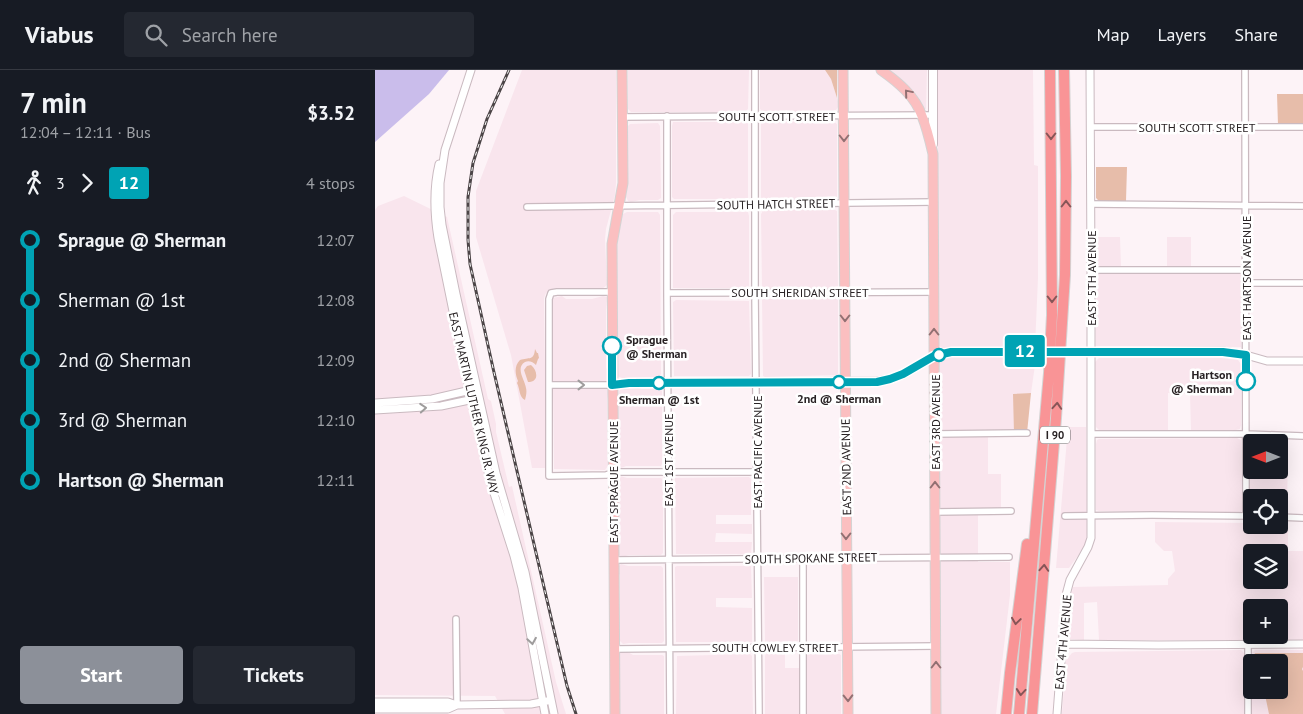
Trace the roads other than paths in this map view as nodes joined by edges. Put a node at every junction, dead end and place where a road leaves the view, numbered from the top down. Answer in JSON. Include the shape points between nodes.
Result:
{"nodes":[{"id":1,"x":471,"y":70,"type":"edge"},
{"id":2,"x":622,"y":70,"type":"edge"},
{"id":3,"x":755,"y":70,"type":"edge"},
{"id":4,"x":881,"y":70,"type":"edge"},
{"id":5,"x":933,"y":70,"type":"edge"},
{"id":6,"x":1049,"y":70,"type":"edge"},
{"id":7,"x":1065,"y":70,"type":"edge"},
{"id":8,"x":1090,"y":70,"type":"edge"},
{"id":9,"x":1245,"y":70,"type":"edge"},
{"id":10,"x":844,"y":71,"type":"edge"},
{"id":11,"x":922,"y":115,"type":"junction"},
{"id":12,"x":933,"y":115,"type":"junction"},
{"id":13,"x":667,"y":116,"type":"junction"},
{"id":14,"x":755,"y":116,"type":"junction"},
{"id":15,"x":844,"y":116,"type":"junction"},
{"id":16,"x":622,"y":117,"type":"junction"},
{"id":17,"x":1090,"y":127,"type":"junction"},
{"id":18,"x":1245,"y":127,"type":"junction"},
{"id":19,"x":1303,"y":127,"type":"edge"},
{"id":20,"x":933,"y":154,"type":"junction"},
{"id":21,"x":933,"y":202,"type":"junction"},
{"id":22,"x":844,"y":203,"type":"junction"},
{"id":23,"x":755,"y":204,"type":"junction"},
{"id":24,"x":1091,"y":204,"type":"junction"},
{"id":25,"x":619,"y":205,"type":"junction"},
{"id":26,"x":666,"y":205,"type":"junction"},
{"id":27,"x":1245,"y":205,"type":"junction"},
{"id":28,"x":1303,"y":206,"type":"edge"},
{"id":29,"x":527,"y":207,"type":"dead end"},
{"id":30,"x":1091,"y":270,"type":"junction"},
{"id":31,"x":1245,"y":270,"type":"junction"},
{"id":32,"x":1245,"y":283,"type":"junction"},
{"id":33,"x":1303,"y":283,"type":"edge"},
{"id":34,"x":612,"y":292,"type":"junction"},
{"id":35,"x":844,"y":292,"type":"junction"},
{"id":36,"x":934,"y":292,"type":"junction"},
{"id":37,"x":667,"y":293,"type":"junction"},
{"id":38,"x":755,"y":293,"type":"junction"},
{"id":39,"x":1091,"y":352,"type":"junction"},
{"id":40,"x":1246,"y":355,"type":"junction"},
{"id":41,"x":934,"y":356,"type":"junction"},
{"id":42,"x":1303,"y":361,"type":"edge"},
{"id":43,"x":757,"y":382,"type":"junction"},
{"id":44,"x":845,"y":382,"type":"junction"},
{"id":45,"x":667,"y":384,"type":"junction"},
{"id":46,"x":549,"y":385,"type":"junction"},
{"id":47,"x":612,"y":385,"type":"junction"},
{"id":48,"x":473,"y":390,"type":"junction"},
{"id":49,"x":475,"y":398,"type":"junction"},
{"id":50,"x":375,"y":403,"type":"edge"},
{"id":51,"x":375,"y":410,"type":"edge"},
{"id":52,"x":1045,"y":417,"type":"junction"},
{"id":53,"x":1027,"y":433,"type":"dead end"},
{"id":54,"x":935,"y":434,"type":"junction"},
{"id":55,"x":1091,"y":434,"type":"junction"},
{"id":56,"x":1243,"y":434,"type":"edge"},
{"id":57,"x":1246,"y":434,"type":"edge"},
{"id":58,"x":1288,"y":435,"type":"edge"},
{"id":59,"x":1303,"y":436,"type":"edge"},
{"id":60,"x":668,"y":472,"type":"junction"},
{"id":61,"x":758,"y":472,"type":"junction"},
{"id":62,"x":613,"y":474,"type":"junction"},
{"id":63,"x":1011,"y":511,"type":"dead end"},
{"id":64,"x":935,"y":512,"type":"junction"},
{"id":65,"x":1065,"y":516,"type":"dead end"},
{"id":66,"x":1092,"y":516,"type":"junction"},
{"id":67,"x":1243,"y":516,"type":"edge"},
{"id":68,"x":1288,"y":517,"type":"edge"},
{"id":69,"x":1303,"y":518,"type":"edge"},
{"id":70,"x":1009,"y":557,"type":"dead end"},
{"id":71,"x":803,"y":558,"type":"junction"},
{"id":72,"x":847,"y":558,"type":"junction"},
{"id":73,"x":935,"y":558,"type":"junction"},
{"id":74,"x":758,"y":559,"type":"junction"},
{"id":75,"x":613,"y":560,"type":"junction"},
{"id":76,"x":669,"y":560,"type":"junction"},
{"id":77,"x":1041,"y":617,"type":"junction"},
{"id":78,"x":456,"y":619,"type":"dead end"},
{"id":79,"x":1061,"y":644,"type":"junction"},
{"id":80,"x":1248,"y":644,"type":"joint"},
{"id":81,"x":1288,"y":644,"type":"edge"},
{"id":82,"x":1303,"y":644,"type":"edge"},
{"id":83,"x":936,"y":646,"type":"junction"},
{"id":84,"x":759,"y":647,"type":"junction"},
{"id":85,"x":803,"y":647,"type":"junction"},
{"id":86,"x":847,"y":647,"type":"junction"},
{"id":87,"x":670,"y":648,"type":"junction"},
{"id":88,"x":615,"y":649,"type":"junction"},
{"id":89,"x":552,"y":700,"type":"junction"},
{"id":90,"x":375,"y":702,"type":"edge"},
{"id":91,"x":543,"y":702,"type":"junction"},
{"id":92,"x":457,"y":705,"type":"junction"},
{"id":93,"x":375,"y":709,"type":"edge"},
{"id":94,"x":457,"y":714,"type":"edge"},
{"id":95,"x":545,"y":714,"type":"edge"},
{"id":96,"x":554,"y":714,"type":"edge"},
{"id":97,"x":615,"y":714,"type":"edge"},
{"id":98,"x":670,"y":714,"type":"edge"},
{"id":99,"x":759,"y":714,"type":"edge"},
{"id":100,"x":803,"y":714,"type":"edge"},
{"id":101,"x":848,"y":714,"type":"edge"},
{"id":102,"x":936,"y":714,"type":"edge"},
{"id":103,"x":1006,"y":714,"type":"edge"},
{"id":104,"x":1019,"y":714,"type":"edge"},
{"id":105,"x":1032,"y":714,"type":"edge"},
{"id":106,"x":1038,"y":714,"type":"edge"},
{"id":107,"x":1057,"y":714,"type":"edge"},
{"id":108,"x":1248,"y":714,"type":"edge"}],
"edges":[{"from":1,"to":48,"type":"street","name":"EAST MARTIN LUTHER KING JR. WAY","via":[[445,150],[440,192],[442,225]]},
{"from":2,"to":16,"type":"main road","name":"EAST SPRAGUE AVENUE"},
{"from":3,"to":14,"type":"street","name":"EAST PACIFIC AVENUE"},
{"from":11,"to":4,"type":"main road","one_way":true,"via":[[910,95]]},
{"from":5,"to":12,"type":"main road","name":"EAST 3RD AVENUE"},
{"from":6,"to":52,"type":"highway","number":"I 90","one_way":true,"via":[[1052,315]]},
{"from":77,"to":7,"type":"highway","number":"I 90","one_way":true,"via":[[1065,275]]},
{"from":8,"to":17,"type":"street","name":"EAST 5TH AVENUE"},
{"from":9,"to":18,"type":"street","name":"EAST HARTSON AVENUE"},
{"from":10,"to":15,"type":"main road","name":"EAST 2ND AVENUE"},
{"from":11,"to":12,"type":"street","name":"SOUTH SCOTT STREET"},
{"from":11,"to":15,"type":"street","name":"SOUTH SCOTT STREET"},
{"from":11,"to":20,"type":"main road"},
{"from":12,"to":20,"type":"main road","name":"EAST 3RD AVENUE"},
{"from":13,"to":14,"type":"street","name":"SOUTH SCOTT STREET"},
{"from":13,"to":16,"type":"street","name":"SOUTH SCOTT STREET"},
{"from":13,"to":26,"type":"street","name":"EAST 1ST AVENUE"},
{"from":14,"to":15,"type":"street","name":"SOUTH SCOTT STREET"},
{"from":14,"to":23,"type":"street","name":"EAST PACIFIC AVENUE"},
{"from":15,"to":22,"type":"main road","name":"EAST 2ND AVENUE","one_way":true},
{"from":16,"to":25,"type":"main road","name":"EAST SPRAGUE AVENUE","via":[[623,182]]},
{"from":17,"to":18,"type":"street","name":"SOUTH SCOTT STREET"},
{"from":17,"to":24,"type":"street","name":"EAST 5TH AVENUE"},
{"from":18,"to":19,"type":"street","name":"SOUTH SCOTT STREET"},
{"from":18,"to":27,"type":"street","name":"EAST HARTSON AVENUE"},
{"from":20,"to":21,"type":"main road","name":"EAST 3RD AVENUE"},
{"from":21,"to":22,"type":"street","name":"SOUTH HATCH STREET"},
{"from":21,"to":36,"type":"main road","name":"EAST 3RD AVENUE"},
{"from":22,"to":23,"type":"street","name":"SOUTH HATCH STREET"},
{"from":22,"to":35,"type":"main road","name":"EAST 2ND AVENUE"},
{"from":23,"to":26,"type":"street","name":"SOUTH HATCH STREET"},
{"from":23,"to":38,"type":"street","name":"EAST PACIFIC AVENUE"},
{"from":24,"to":27,"type":"street"},
{"from":24,"to":30,"type":"street","name":"EAST 5TH AVENUE"},
{"from":25,"to":26,"type":"street","name":"SOUTH HATCH STREET"},
{"from":25,"to":29,"type":"street","name":"SOUTH HATCH STREET"},
{"from":25,"to":34,"type":"main road","name":"EAST SPRAGUE AVENUE","via":[[612,244]]},
{"from":26,"to":37,"type":"street","name":"EAST 1ST AVENUE"},
{"from":27,"to":28,"type":"street"},
{"from":27,"to":31,"type":"street","name":"EAST HARTSON AVENUE"},
{"from":30,"to":31,"type":"street"},
{"from":30,"to":39,"type":"street","name":"EAST 5TH AVENUE"},
{"from":31,"to":32,"type":"street","name":"EAST HARTSON AVENUE"},
{"from":32,"to":33,"type":"street"},
{"from":32,"to":40,"type":"street","name":"EAST HARTSON AVENUE"},
{"from":34,"to":46,"type":"street","via":[[551,293]]},
{"from":34,"to":47,"type":"main road","name":"EAST SPRAGUE AVENUE"},
{"from":35,"to":36,"type":"street","name":"SOUTH SHERIDAN STREET"},
{"from":35,"to":38,"type":"street","name":"SOUTH SHERIDAN STREET"},
{"from":35,"to":44,"type":"main road","name":"EAST 2ND AVENUE","one_way":true},
{"from":41,"to":36,"type":"main road","name":"EAST 3RD AVENUE","one_way":true},
{"from":37,"to":38,"type":"street","name":"SOUTH SHERIDAN STREET"},
{"from":37,"to":45,"type":"street","name":"EAST 1ST AVENUE"},
{"from":38,"to":43,"type":"street","name":"EAST PACIFIC AVENUE"},
{"from":39,"to":40,"type":"street","via":[[1223,352]]},
{"from":39,"to":41,"type":"street","bridge":true,"via":[[951,352]]},
{"from":39,"to":55,"type":"street","name":"EAST 5TH AVENUE"},
{"from":40,"to":42,"type":"street","via":[[1267,361]]},
{"from":40,"to":57,"type":"street","name":"EAST HARTSON AVENUE"},
{"from":41,"to":44,"type":"street","via":[[890,379]]},
{"from":41,"to":54,"type":"main road","name":"EAST 3RD AVENUE"},
{"from":43,"to":44,"type":"street"},
{"from":43,"to":45,"type":"street"},
{"from":43,"to":61,"type":"street","name":"EAST PACIFIC AVENUE"},
{"from":44,"to":72,"type":"main road","name":"EAST 2ND AVENUE","one_way":true},
{"from":45,"to":47,"type":"street"},
{"from":45,"to":60,"type":"street","name":"EAST 1ST AVENUE"},
{"from":46,"to":47,"type":"street","one_way":true},
{"from":46,"to":62,"type":"street","via":[[549,476]]},
{"from":47,"to":62,"type":"main road","name":"EAST SPRAGUE AVENUE"},
{"from":48,"to":49,"type":"street","name":"EAST MARTIN LUTHER KING JR. WAY"},
{"from":48,"to":50,"type":"street","via":[[432,399]]},
{"from":51,"to":49,"type":"street","one_way":true,"via":[[433,407]]},
{"from":49,"to":89,"type":"street","name":"EAST MARTIN LUTHER KING JR. WAY","via":[[525,572]]},
{"from":49,"to":91,"type":"street","name":"EAST MARTIN LUTHER KING JR. WAY","one_way":true,"via":[[491,484],[520,581]]},
{"from":52,"to":103,"type":"highway","one_way":true},
{"from":52,"to":104,"type":"highway","number":"I 90","one_way":true},
{"from":53,"to":54,"type":"street"},
{"from":64,"to":54,"type":"main road","name":"EAST 3RD AVENUE","one_way":true},
{"from":55,"to":56,"type":"street"},
{"from":55,"to":66,"type":"street","name":"EAST 5TH AVENUE"},
{"from":58,"to":59,"type":"street"},
{"from":60,"to":61,"type":"street"},
{"from":60,"to":62,"type":"street"},
{"from":60,"to":76,"type":"street","name":"EAST 1ST AVENUE"},
{"from":61,"to":74,"type":"street","name":"EAST PACIFIC AVENUE"},
{"from":62,"to":75,"type":"main road","name":"EAST SPRAGUE AVENUE"},
{"from":63,"to":64,"type":"street"},
{"from":64,"to":73,"type":"main road","name":"EAST 3RD AVENUE"},
{"from":65,"to":66,"type":"street"},
{"from":66,"to":67,"type":"street"},
{"from":66,"to":79,"type":"street","name":"EAST 4TH AVENUE","via":[[1088,547],[1065,595]]},
{"from":68,"to":69,"type":"street"},
{"from":70,"to":73,"type":"street","name":"SOUTH SPOKANE STREET"},
{"from":71,"to":72,"type":"street","name":"SOUTH SPOKANE STREET"},
{"from":71,"to":74,"type":"street","name":"SOUTH SPOKANE STREET"},
{"from":71,"to":85,"type":"street"},
{"from":72,"to":73,"type":"street","name":"SOUTH SPOKANE STREET"},
{"from":72,"to":86,"type":"main road","name":"EAST 2ND AVENUE"},
{"from":73,"to":83,"type":"main road","name":"EAST 3RD AVENUE"},
{"from":74,"to":76,"type":"street","name":"SOUTH SPOKANE STREET"},
{"from":74,"to":84,"type":"street","name":"EAST PACIFIC AVENUE"},
{"from":75,"to":76,"type":"street","name":"SOUTH SPOKANE STREET"},
{"from":75,"to":88,"type":"main road","name":"EAST SPRAGUE AVENUE"},
{"from":76,"to":87,"type":"street","name":"EAST 1ST AVENUE"},
{"from":77,"to":105,"type":"highway","number":"I 90"},
{"from":77,"to":106,"type":"highway"},
{"from":78,"to":92,"type":"street"},
{"from":79,"to":80,"type":"street"},
{"from":79,"to":107,"type":"street","name":"EAST 4TH AVENUE"},
{"from":80,"to":108,"type":"street"},
{"from":81,"to":82,"type":"street"},
{"from":83,"to":86,"type":"street","name":"SOUTH COWLEY STREET"},
{"from":102,"to":83,"type":"main road","name":"EAST 3RD AVENUE","one_way":true},
{"from":84,"to":85,"type":"street","name":"SOUTH COWLEY STREET"},
{"from":84,"to":87,"type":"street","name":"SOUTH COWLEY STREET"},
{"from":84,"to":99,"type":"street","name":"EAST PACIFIC AVENUE"},
{"from":85,"to":86,"type":"street","name":"SOUTH COWLEY STREET"},
{"from":85,"to":100,"type":"street"},
{"from":86,"to":101,"type":"main road","name":"EAST 2ND AVENUE","one_way":true},
{"from":87,"to":88,"type":"street","name":"SOUTH COWLEY STREET"},
{"from":87,"to":98,"type":"street","name":"EAST 1ST AVENUE"},
{"from":88,"to":97,"type":"main road","name":"EAST SPRAGUE AVENUE"},
{"from":89,"to":91,"type":"street"},
{"from":89,"to":96,"type":"street","name":"EAST MARTIN LUTHER KING JR. WAY"},
{"from":90,"to":92,"type":"street","via":[[448,702]]},
{"from":91,"to":92,"type":"street"},
{"from":91,"to":95,"type":"street","name":"EAST MARTIN LUTHER KING JR. WAY"},
{"from":92,"to":93,"type":"street","via":[[448,709]]},
{"from":92,"to":94,"type":"street"}]}
